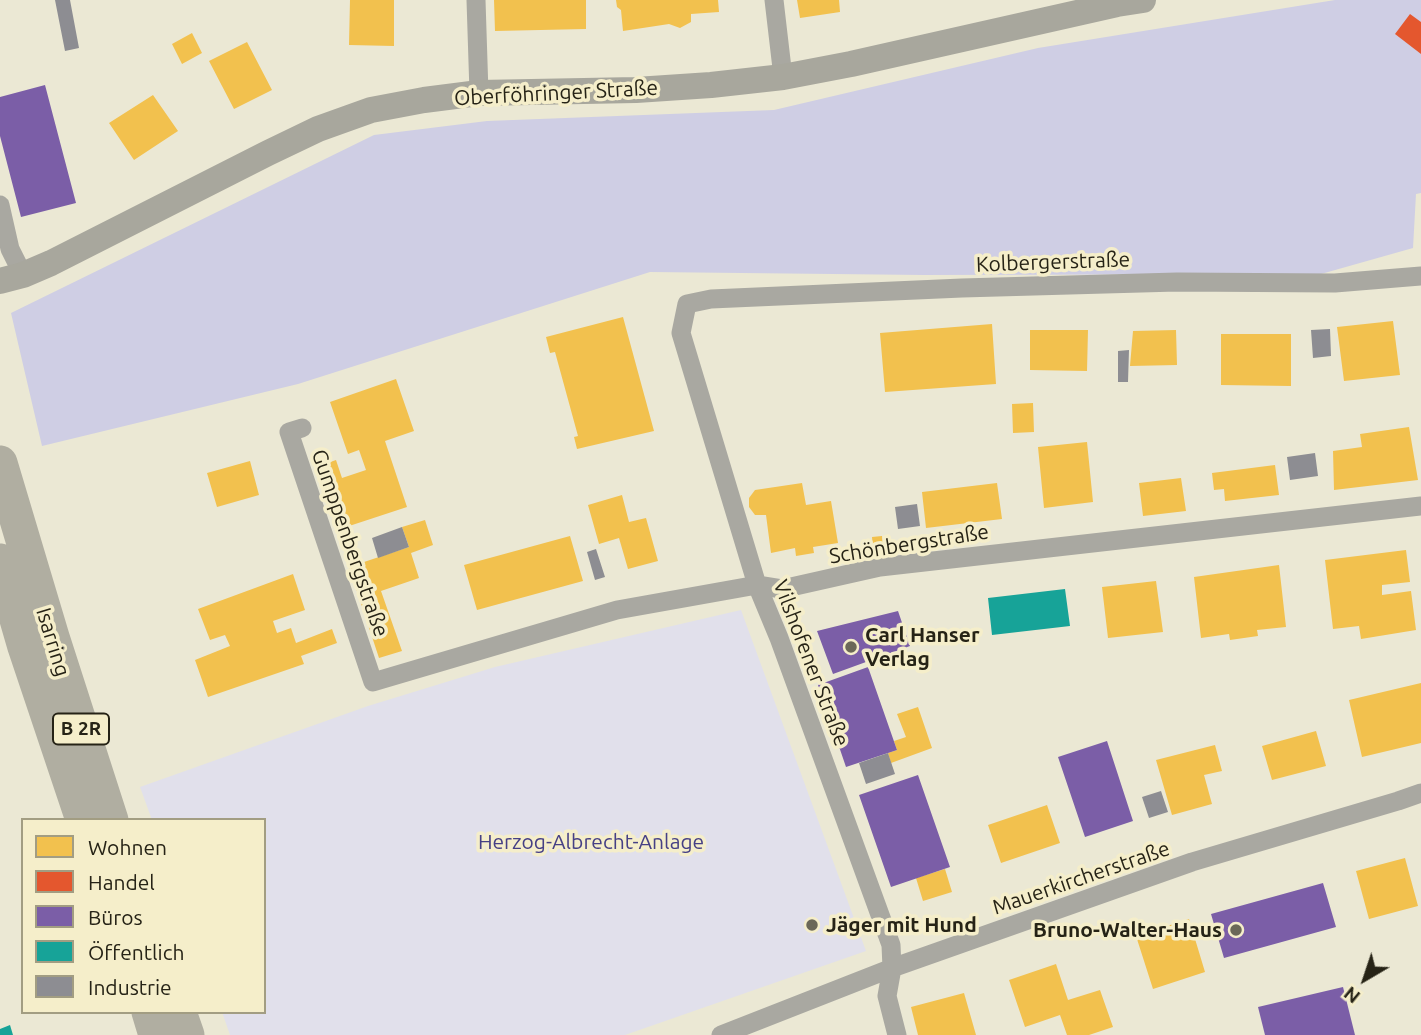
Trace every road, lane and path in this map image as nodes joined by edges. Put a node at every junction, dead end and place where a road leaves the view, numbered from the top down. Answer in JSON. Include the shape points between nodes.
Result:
{"nodes":[{"id":1,"x":476,"y":0,"type":"edge"},
{"id":2,"x":774,"y":0,"type":"edge"},
{"id":3,"x":1143,"y":0,"type":"edge"},
{"id":4,"x":783,"y":77,"type":"junction"},
{"id":5,"x":479,"y":93,"type":"junction"},
{"id":6,"x":0,"y":205,"type":"edge"},
{"id":7,"x":1421,"y":276,"type":"edge"},
{"id":8,"x":11,"y":278,"type":"edge"},
{"id":9,"x":687,"y":304,"type":"joint"},
{"id":10,"x":302,"y":428,"type":"dead end"},
{"id":11,"x":0,"y":463,"type":"edge"},
{"id":12,"x":1421,"y":506,"type":"edge"},
{"id":13,"x":0,"y":561,"type":"edge"},
{"id":14,"x":757,"y":585,"type":"junction"},
{"id":15,"x":38,"y":642,"type":"junction"},
{"id":16,"x":373,"y":682,"type":"joint"},
{"id":17,"x":1421,"y":793,"type":"edge"},
{"id":18,"x":82,"y":818,"type":"edge"},
{"id":19,"x":110,"y":818,"type":"edge"},
{"id":20,"x":892,"y":968,"type":"junction"},
{"id":21,"x":150,"y":1014,"type":"edge"},
{"id":22,"x":180,"y":1014,"type":"edge"},
{"id":23,"x":156,"y":1035,"type":"edge"},
{"id":24,"x":187,"y":1035,"type":"edge"},
{"id":25,"x":721,"y":1035,"type":"edge"},
{"id":26,"x":897,"y":1035,"type":"edge"}],
"edges":[{"from":1,"to":5,"type":"street"},
{"from":2,"to":4,"type":"street"},
{"from":3,"to":4,"type":"main road","name":"Oberföhringer Straße"},
{"from":4,"to":5,"type":"main road","name":"Oberföhringer Straße","via":[[636,90]]},
{"from":5,"to":8,"type":"main road","name":"Oberföhringer Straße","via":[[371,110],[318,129],[76,251]]},
{"from":6,"to":8,"type":"street"},
{"from":7,"to":9,"type":"street","name":"Kolbergerstraße","via":[[1335,283],[975,287],[711,299]]},
{"from":9,"to":14,"type":"street","name":"Vilshofener Straße","via":[[681,333]]},
{"from":10,"to":16,"type":"street","name":"Gumppenbergstraße","via":[[289,432]]},
{"from":11,"to":15,"type":"highway","name":"Isarring","number":"B 2R"},
{"from":12,"to":14,"type":"street","name":"Schönbergstraße","via":[[880,567],[782,589]]},
{"from":13,"to":15,"type":"highway","name":"Isarring","number":"B 2R"},
{"from":14,"to":16,"type":"street","name":"Schönbergstraße","via":[[617,610]]},
{"from":14,"to":20,"type":"street","name":"Vilshofener Straße","via":[[891,944]]},
{"from":15,"to":18,"type":"highway","name":"Isarring","number":"B 2R"},
{"from":15,"to":19,"type":"highway","name":"Isarring","number":"B 2R"},
{"from":17,"to":20,"type":"street","name":"Mauerkircherstraße","via":[[1192,862]]},
{"from":20,"to":25,"type":"street","name":"Mauerkircherstraße"},
{"from":20,"to":26,"type":"street","name":"Vilshofener Straße","via":[[887,996]]},
{"from":21,"to":23,"type":"highway"},
{"from":22,"to":24,"type":"highway"}]}
